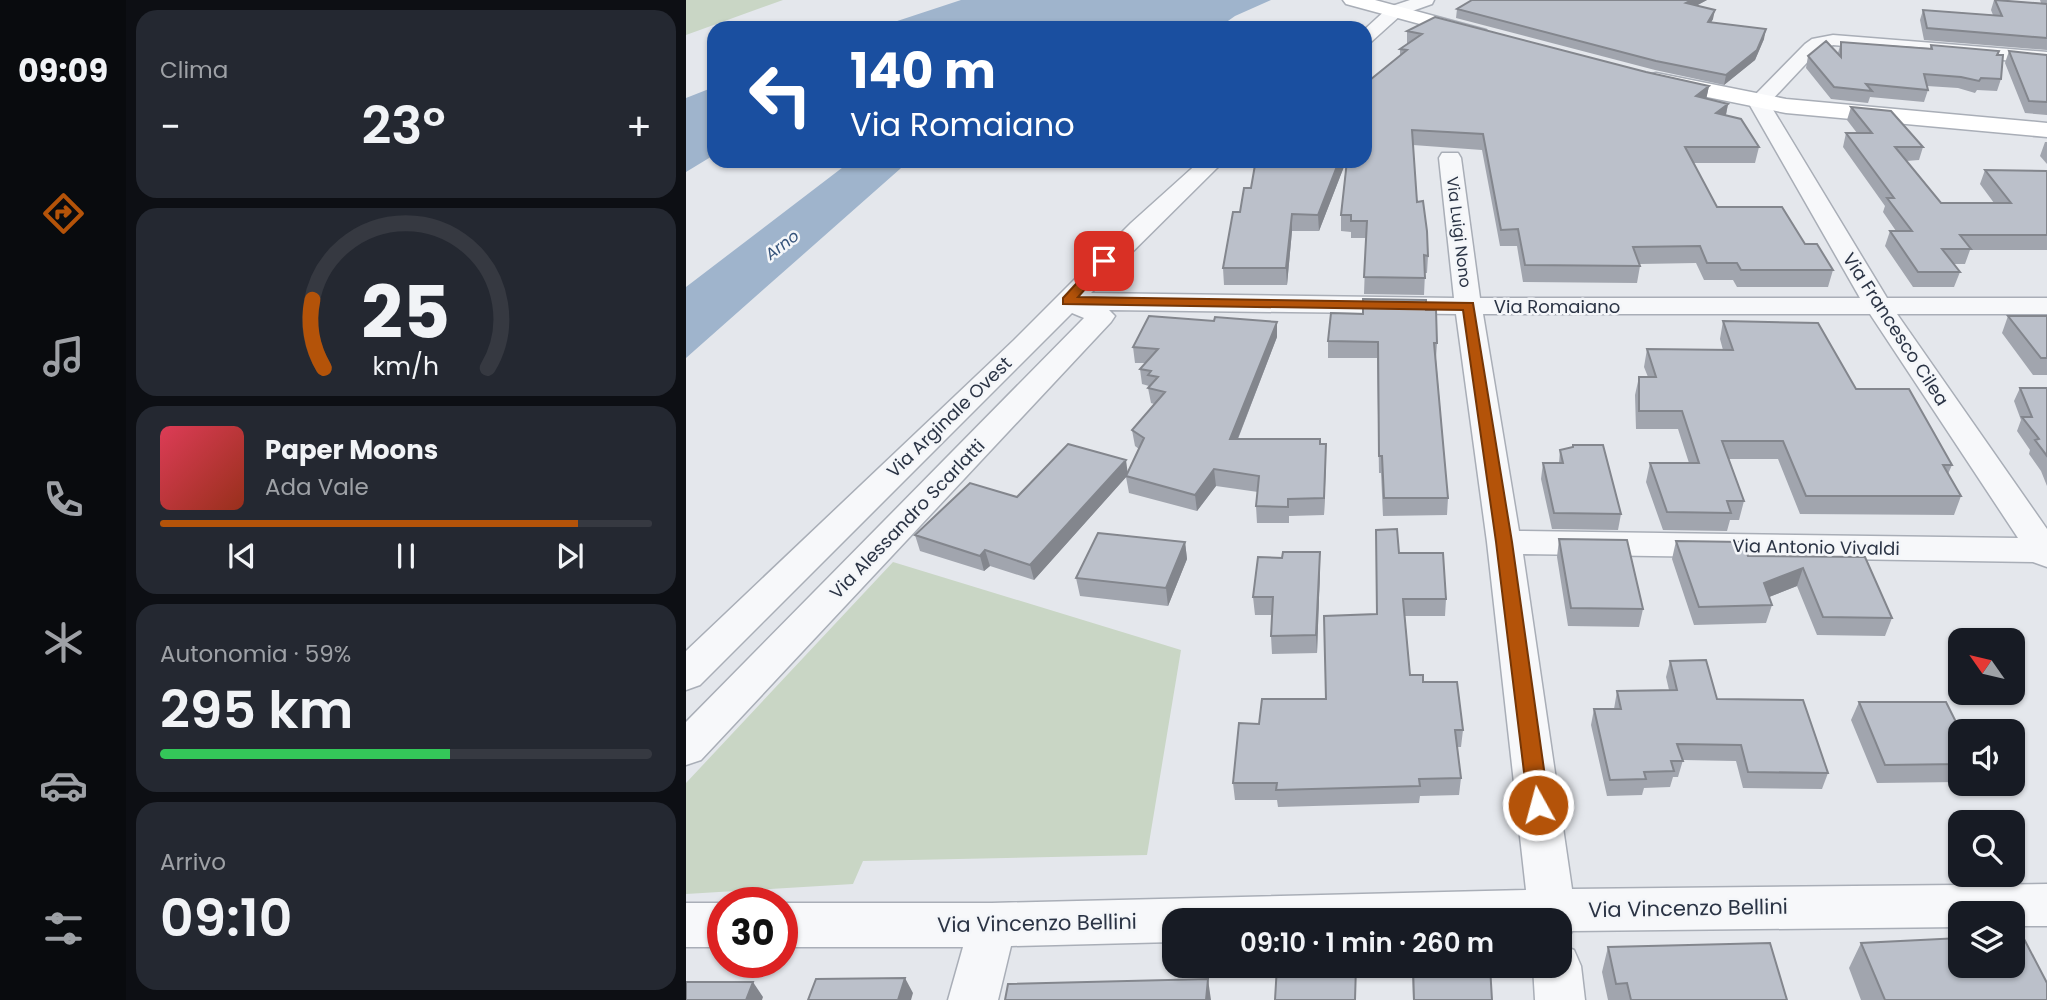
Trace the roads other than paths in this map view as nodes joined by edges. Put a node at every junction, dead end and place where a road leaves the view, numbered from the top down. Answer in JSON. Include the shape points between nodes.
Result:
{"nodes":[{"id":1,"x":1426,"y":0,"type":"edge"},
{"id":2,"x":1359,"y":2,"type":"edge"},
{"id":3,"x":1395,"y":11,"type":"junction"},
{"id":4,"x":1372,"y":32,"type":"edge"},
{"id":5,"x":1499,"y":39,"type":"edge"},
{"id":6,"x":2047,"y":58,"type":"edge"},
{"id":7,"x":1639,"y":75,"type":"edge"},
{"id":8,"x":1758,"y":102,"type":"junction"},
{"id":9,"x":2047,"y":131,"type":"edge"},
{"id":10,"x":1450,"y":158,"type":"dead end"},
{"id":11,"x":1205,"y":168,"type":"edge"},
{"id":12,"x":1067,"y":301,"type":"junction"},
{"id":13,"x":1468,"y":306,"type":"junction"},
{"id":14,"x":1878,"y":306,"type":"junction"},
{"id":15,"x":2047,"y":306,"type":"edge"},
{"id":16,"x":1504,"y":542,"type":"junction"},
{"id":17,"x":2046,"y":552,"type":"edge"},
{"id":18,"x":686,"y":675,"type":"edge"},
{"id":19,"x":686,"y":748,"type":"edge"},
{"id":20,"x":1552,"y":908,"type":"edge"},
{"id":21,"x":2046,"y":908,"type":"edge"},
{"id":22,"x":1572,"y":915,"type":"edge"},
{"id":23,"x":1162,"y":922,"type":"edge"},
{"id":24,"x":686,"y":925,"type":"edge"},
{"id":25,"x":707,"y":925,"type":"edge"},
{"id":26,"x":798,"y":925,"type":"edge"},
{"id":27,"x":992,"y":925,"type":"junction"},
{"id":28,"x":1558,"y":978,"type":"edge"},
{"id":29,"x":973,"y":1000,"type":"edge"},
{"id":30,"x":1560,"y":1000,"type":"edge"}],
"edges":[{"from":1,"to":3,"type":"street"},
{"from":2,"to":3,"type":"main road"},
{"from":3,"to":4,"type":"street"},
{"from":3,"to":5,"type":"main road"},
{"from":6,"to":8,"type":"street","via":[[1833,40],[1818,43]]},
{"from":7,"to":8,"type":"main road"},
{"from":8,"to":9,"type":"main road"},
{"from":8,"to":14,"type":"street","name":"Via Francesco Cilea"},
{"from":10,"to":13,"type":"street","name":"Via Luigi Nono"},
{"from":11,"to":12,"type":"street","name":"Via Arginale Ovest"},
{"from":12,"to":13,"type":"street","name":"Via Romaiano"},
{"from":12,"to":18,"type":"street","name":"Via Arginale Ovest"},
{"from":12,"to":19,"type":"street","name":"Via Alessandro Scarlatti","via":[[1101,316]]},
{"from":13,"to":14,"type":"street","name":"Via Romaiano"},
{"from":13,"to":16,"type":"street","name":"Via Luigi Nono"},
{"from":14,"to":15,"type":"street","name":"Via Romaiano"},
{"from":14,"to":17,"type":"street","name":"Via Francesco Cilea"},
{"from":16,"to":17,"type":"street","name":"Via Antonio Vivaldi"},
{"from":16,"to":20,"type":"street","name":"Via Luigi Nono"},
{"from":21,"to":22,"type":"street","name":"Via Vincenzo Bellini"},
{"from":23,"to":27,"type":"street","name":"Via Vincenzo Bellini"},
{"from":24,"to":25,"type":"street"},
{"from":26,"to":27,"type":"street","name":"Via Vincenzo Bellini"},
{"from":27,"to":29,"type":"street"},
{"from":28,"to":30,"type":"street"}]}
